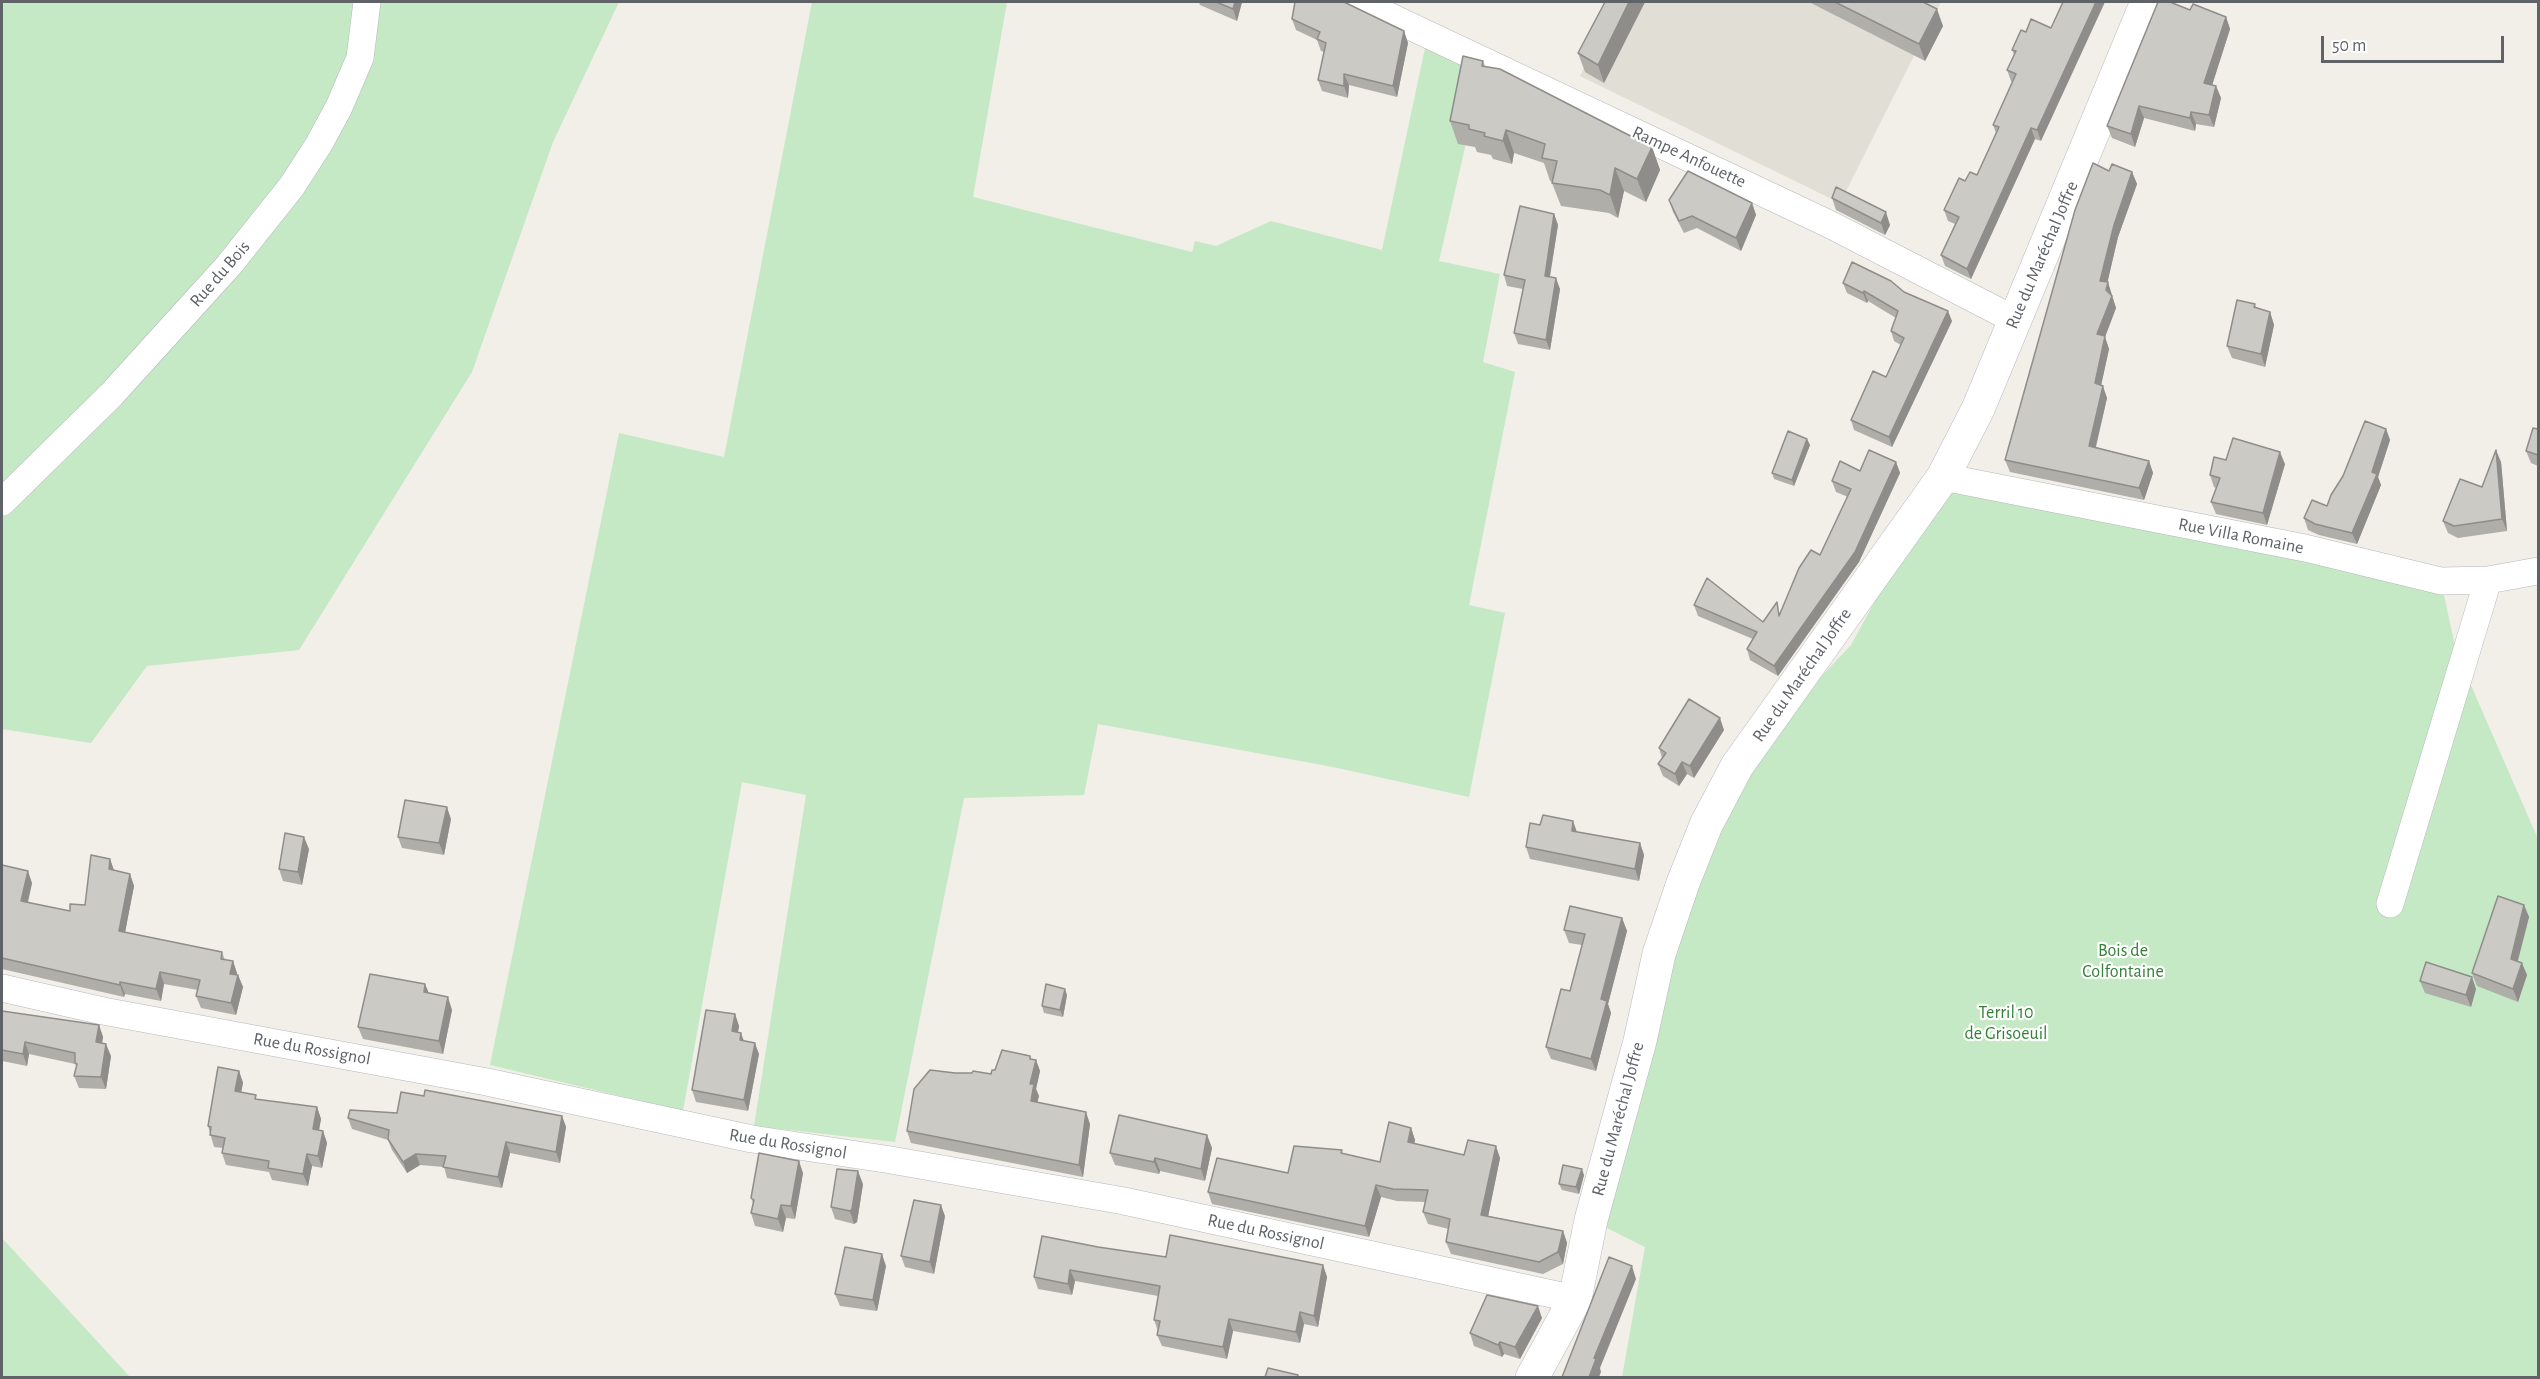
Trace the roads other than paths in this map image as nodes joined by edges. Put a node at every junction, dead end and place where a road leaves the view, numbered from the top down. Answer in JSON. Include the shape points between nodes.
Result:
{"nodes":[{"id":1,"x":367,"y":2,"type":"edge"},
{"id":2,"x":1359,"y":2,"type":"edge"},
{"id":3,"x":2147,"y":2,"type":"edge"},
{"id":4,"x":2015,"y":320,"type":"junction"},
{"id":5,"x":1943,"y":477,"type":"junction"},
{"id":6,"x":2,"y":502,"type":"edge"},
{"id":7,"x":2533,"y":570,"type":"edge"},
{"id":8,"x":2488,"y":580,"type":"junction"},
{"id":9,"x":2390,"y":903,"type":"dead end"},
{"id":10,"x":2,"y":988,"type":"edge"},
{"id":11,"x":1575,"y":1299,"type":"junction"},
{"id":12,"x":1532,"y":1377,"type":"edge"}],
"edges":[{"from":1,"to":6,"type":"street","name":"Rue du Bois","via":[[360,58],[339,107],[292,186],[229,265],[111,395]]},
{"from":2,"to":4,"type":"street","name":"Rampe Anfouette","via":[[1828,224]]},
{"from":3,"to":4,"type":"street","name":"Rue du Maréchal Joffre"},
{"from":4,"to":5,"type":"street","name":"Rue du Maréchal Joffre","via":[[1978,409]]},
{"from":5,"to":8,"type":"street","name":"Rue Villa Romaine","via":[[2305,548],[2441,581]]},
{"from":5,"to":11,"type":"street","name":"Rue du Maréchal Joffre","via":[[1737,766],[1706,825],[1659,954],[1640,1041],[1591,1220]]},
{"from":7,"to":8,"type":"street","name":"Rue Villa Romaine"},
{"from":8,"to":9,"type":"street"},
{"from":10,"to":11,"type":"street","name":"Rue du Rossignol","via":[[103,1011],[487,1082],[752,1139],[1124,1202]]},
{"from":11,"to":12,"type":"street","name":"Rue du Maréchal Joffre"}]}
